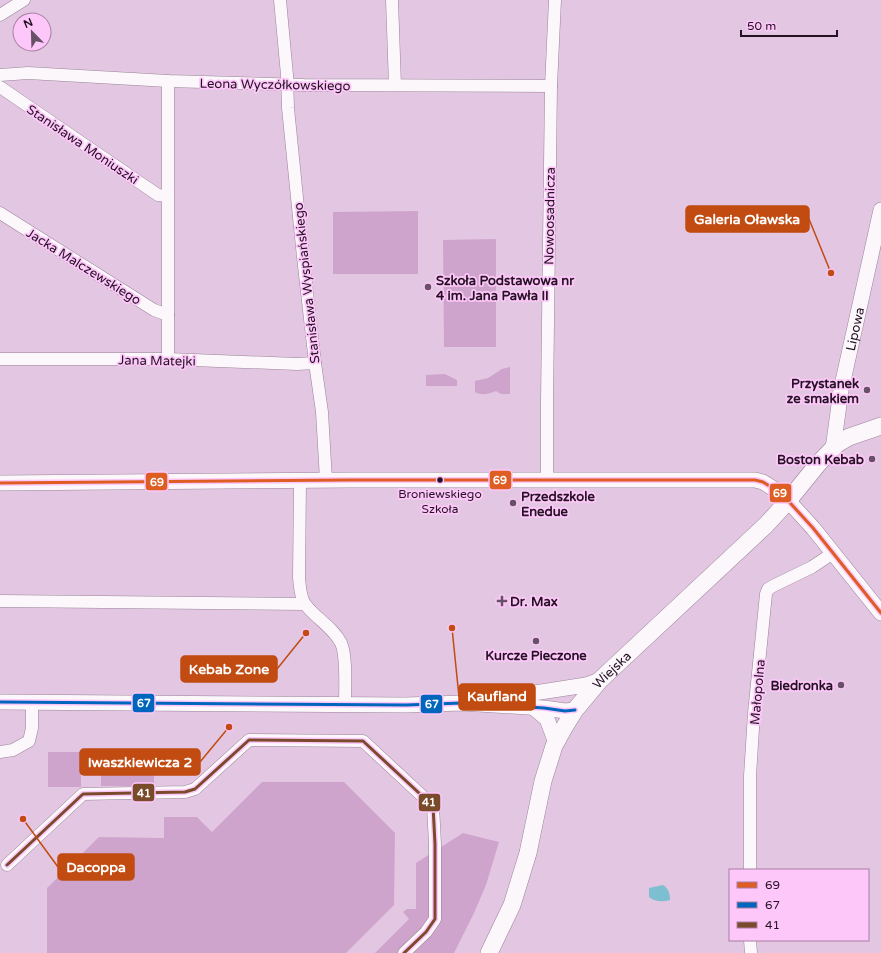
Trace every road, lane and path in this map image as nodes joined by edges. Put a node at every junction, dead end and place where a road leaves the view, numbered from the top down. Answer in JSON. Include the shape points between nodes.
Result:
{"nodes":[{"id":1,"x":24,"y":0,"type":"edge"},
{"id":2,"x":280,"y":0,"type":"edge"},
{"id":3,"x":392,"y":0,"type":"edge"},
{"id":4,"x":556,"y":0,"type":"edge"},
{"id":5,"x":0,"y":15,"type":"edge"},
{"id":6,"x":18,"y":73,"type":"junction"},
{"id":7,"x":0,"y":75,"type":"edge"},
{"id":8,"x":168,"y":81,"type":"junction"},
{"id":9,"x":288,"y":85,"type":"junction"},
{"id":10,"x":395,"y":86,"type":"junction"},
{"id":11,"x":551,"y":86,"type":"junction"},
{"id":12,"x":0,"y":87,"type":"edge"},
{"id":13,"x":14,"y":97,"type":"junction"},
{"id":14,"x":167,"y":196,"type":"junction"},
{"id":15,"x":881,"y":210,"type":"edge"},
{"id":16,"x":0,"y":213,"type":"edge"},
{"id":17,"x":168,"y":315,"type":"junction"},
{"id":18,"x":0,"y":359,"type":"edge"},
{"id":19,"x":168,"y":359,"type":"junction"},
{"id":20,"x":315,"y":363,"type":"junction"},
{"id":21,"x":881,"y":426,"type":"edge"},
{"id":22,"x":833,"y":449,"type":"junction"},
{"id":23,"x":326,"y":480,"type":"junction"},
{"id":24,"x":548,"y":480,"type":"junction"},
{"id":25,"x":300,"y":482,"type":"junction"},
{"id":26,"x":0,"y":483,"type":"edge"},
{"id":27,"x":788,"y":502,"type":"junction"},
{"id":28,"x":834,"y":553,"type":"junction"},
{"id":29,"x":0,"y":601,"type":"edge"},
{"id":30,"x":304,"y":604,"type":"junction"},
{"id":31,"x":881,"y":613,"type":"edge"},
{"id":32,"x":600,"y":680,"type":"junction"},
{"id":33,"x":553,"y":691,"type":"junction"},
{"id":34,"x":0,"y":702,"type":"edge"},
{"id":35,"x":32,"y":702,"type":"junction"},
{"id":36,"x":345,"y":704,"type":"junction"},
{"id":37,"x":462,"y":704,"type":"junction"},
{"id":38,"x":534,"y":708,"type":"junction"},
{"id":39,"x":576,"y":709,"type":"junction"},
{"id":40,"x":556,"y":743,"type":"junction"},
{"id":41,"x":0,"y":752,"type":"edge"},
{"id":42,"x":7,"y":865,"type":"dead end"},
{"id":43,"x":750,"y":869,"type":"edge"},
{"id":44,"x":750,"y":941,"type":"edge"},
{"id":45,"x":404,"y":953,"type":"edge"},
{"id":46,"x":489,"y":953,"type":"edge"},
{"id":47,"x":751,"y":953,"type":"edge"}],
"edges":[{"from":1,"to":5,"type":"street"},
{"from":2,"to":9,"type":"street","name":"Stanisława Wyspiańskiego"},
{"from":3,"to":10,"type":"street"},
{"from":4,"to":11,"type":"street","name":"Nowoosadnicza"},
{"from":6,"to":7,"type":"street","name":"Leona Wyczółkowskiego"},
{"from":6,"to":8,"type":"street","name":"Leona Wyczółkowskiego"},
{"from":6,"to":13,"type":"street","via":[[10,85]]},
{"from":8,"to":9,"type":"street","name":"Leona Wyczółkowskiego"},
{"from":8,"to":14,"type":"street"},
{"from":9,"to":10,"type":"street","name":"Leona Wyczółkowskiego"},
{"from":9,"to":20,"type":"street","name":"Stanisława Wyspiańskiego","via":[[288,108]]},
{"from":10,"to":11,"type":"street","name":"Leona Wyczółkowskiego"},
{"from":11,"to":24,"type":"street","name":"Nowoosadnicza"},
{"from":12,"to":13,"type":"street","name":"Stanisława Moniuszki"},
{"from":13,"to":14,"type":"street","name":"Stanisława Moniuszki","via":[[158,195]]},
{"from":14,"to":17,"type":"street"},
{"from":15,"to":22,"type":"street","name":"Lipowa","via":[[841,390]]},
{"from":16,"to":17,"type":"street","name":"Jacka Malczewskiego","via":[[154,310]]},
{"from":17,"to":19,"type":"street"},
{"from":18,"to":19,"type":"street","name":"Jana Matejki"},
{"from":19,"to":20,"type":"street","name":"Jana Matejki"},
{"from":20,"to":23,"type":"street","name":"Stanisława Wyspiańskiego","via":[[322,412]]},
{"from":21,"to":22,"type":"main road","name":"Wiejska","via":[[849,437]]},
{"from":22,"to":27,"type":"main road","name":"Wiejska"},
{"from":23,"to":24,"type":"street"},
{"from":23,"to":25,"type":"street"},
{"from":24,"to":27,"type":"street","via":[[754,480],[772,487]]},
{"from":25,"to":26,"type":"street"},
{"from":25,"to":30,"type":"street","via":[[299,578]]},
{"from":27,"to":28,"type":"street"},
{"from":27,"to":32,"type":"main road","name":"Wiejska","via":[[766,526]]},
{"from":28,"to":31,"type":"street"},
{"from":28,"to":43,"type":"street","name":"Małopolna","via":[[768,589],[766,594],[750,776]]},
{"from":29,"to":30,"type":"street"},
{"from":30,"to":36,"type":"street","via":[[341,643]]},
{"from":32,"to":33,"type":"street"},
{"from":32,"to":39,"type":"main road","name":"Wiejska"},
{"from":33,"to":37,"type":"street"},
{"from":33,"to":39,"type":"street","via":[[570,697]]},
{"from":34,"to":35,"type":"street"},
{"from":35,"to":36,"type":"street"},
{"from":35,"to":41,"type":"street","via":[[29,741],[13,750]]},
{"from":36,"to":37,"type":"street"},
{"from":37,"to":38,"type":"street"},
{"from":38,"to":39,"type":"street","via":[[565,711]]},
{"from":38,"to":40,"type":"street","via":[[547,719]]},
{"from":39,"to":40,"type":"main road","name":"Wiejska"},
{"from":40,"to":46,"type":"main road","name":"Wiejska","via":[[543,781],[528,853],[512,905]]},
{"from":42,"to":45,"type":"street","via":[[83,794],[195,790],[249,740],[363,741],[433,806],[435,919],[426,932]]},
{"from":44,"to":47,"type":"street"}]}
